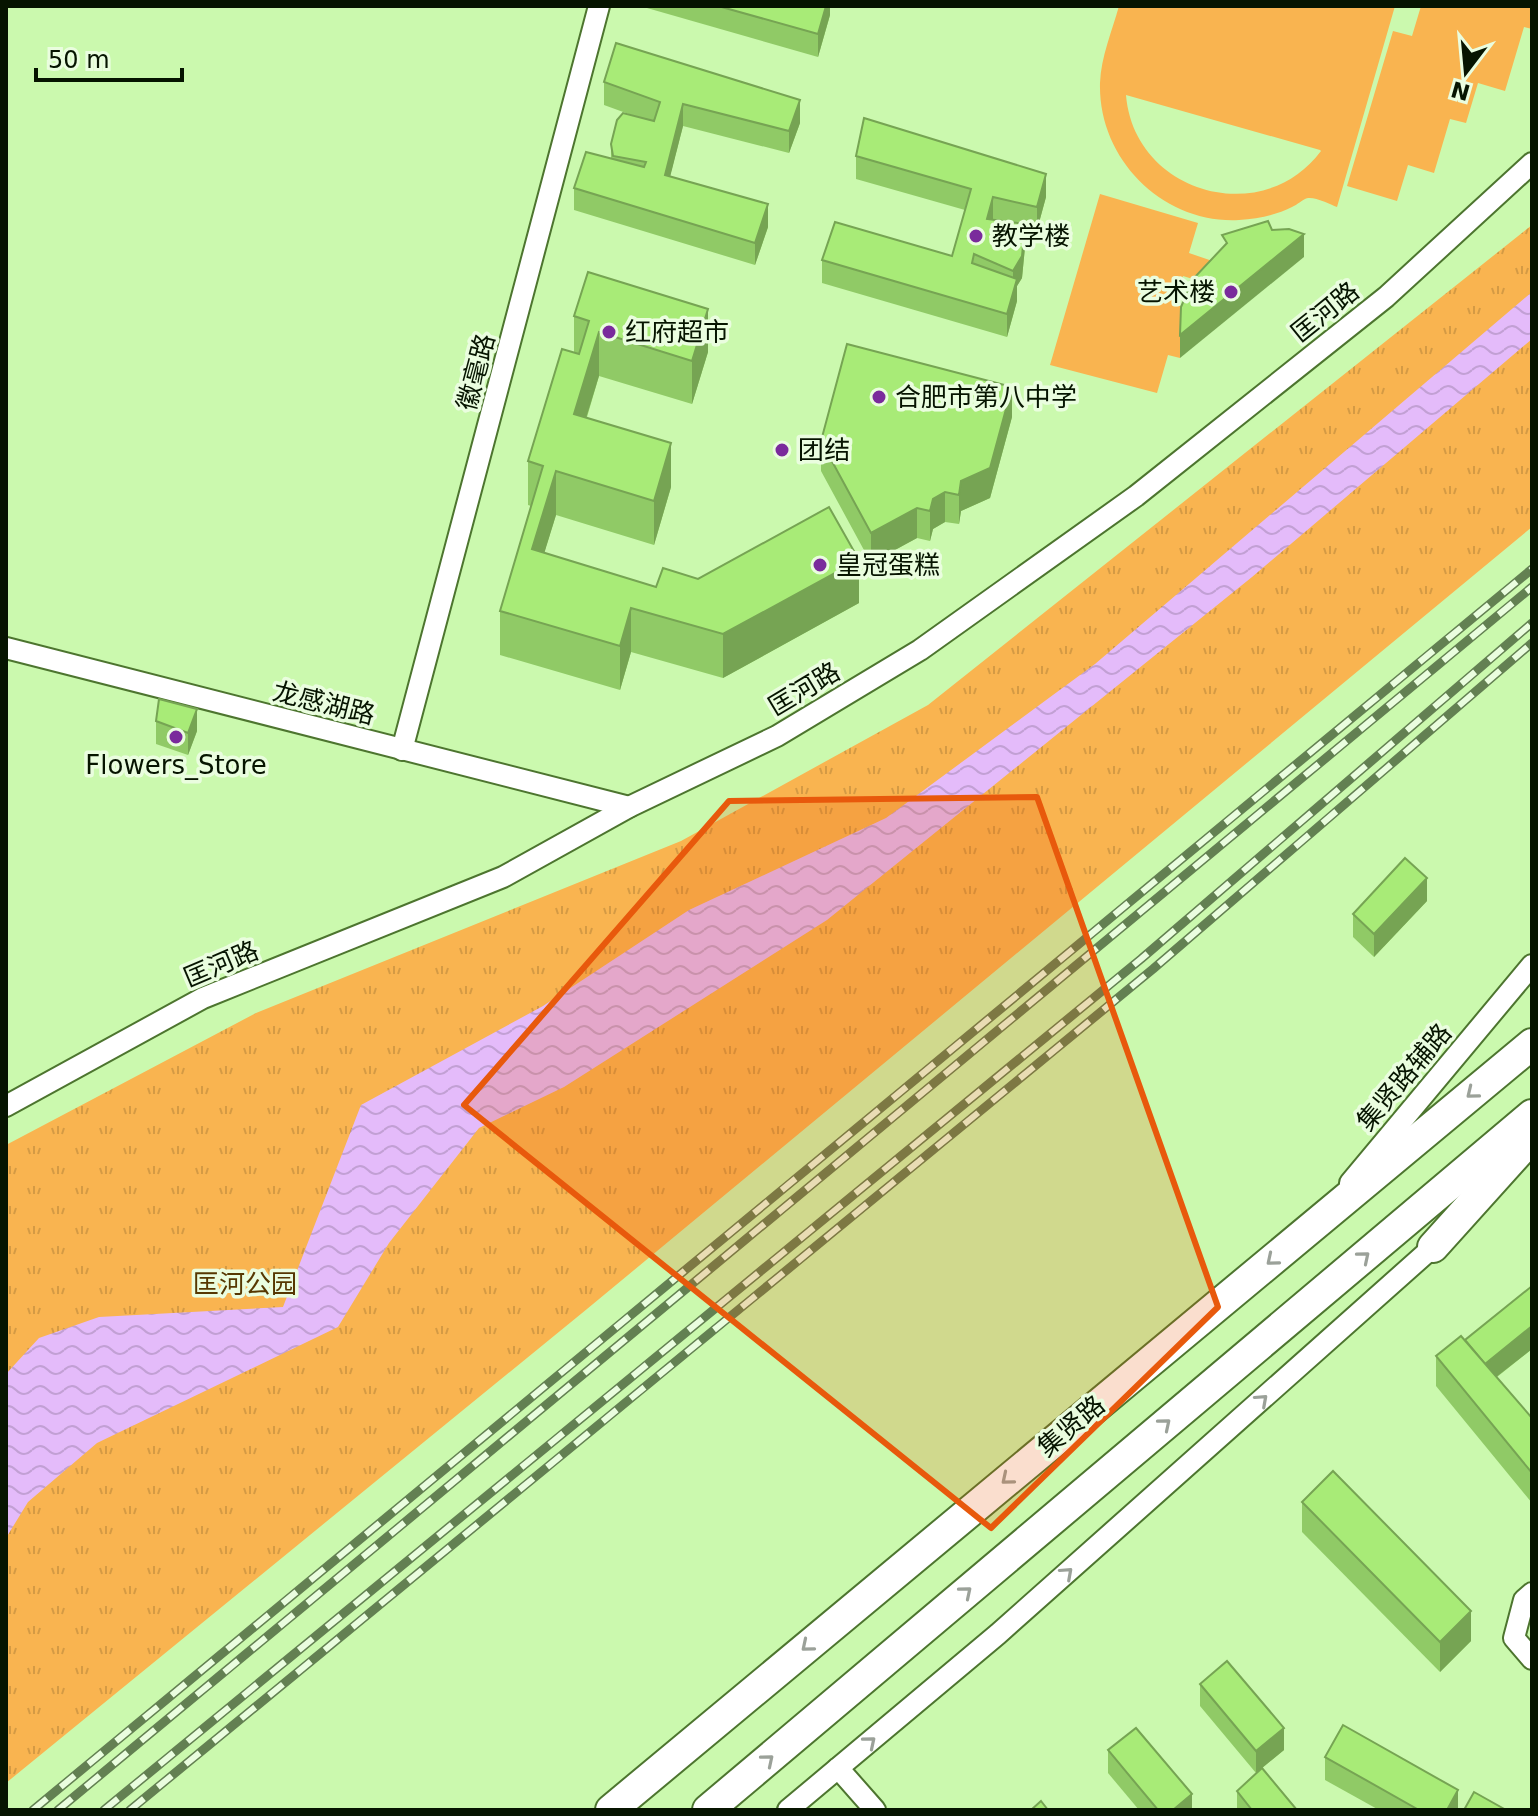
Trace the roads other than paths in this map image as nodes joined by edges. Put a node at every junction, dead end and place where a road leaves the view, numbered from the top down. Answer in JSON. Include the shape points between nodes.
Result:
{"nodes":[{"id":1,"x":599,"y":6,"type":"edge"},
{"id":2,"x":1532,"y":163,"type":"edge"},
{"id":3,"x":6,"y":648,"type":"edge"},
{"id":4,"x":402,"y":750,"type":"junction"},
{"id":5,"x":629,"y":807,"type":"junction"},
{"id":6,"x":1532,"y":965,"type":"edge"},
{"id":7,"x":1532,"y":1044,"type":"edge"},
{"id":8,"x":6,"y":1106,"type":"edge"},
{"id":9,"x":1532,"y":1115,"type":"edge"},
{"id":10,"x":1532,"y":1137,"type":"edge"},
{"id":11,"x":1532,"y":1160,"type":"edge"},
{"id":12,"x":1316,"y":1222,"type":"junction"},
{"id":13,"x":1433,"y":1247,"type":"junction"},
{"id":14,"x":1532,"y":1593,"type":"edge"},
{"id":15,"x":1532,"y":1659,"type":"edge"},
{"id":16,"x":838,"y":1768,"type":"junction"},
{"id":17,"x":611,"y":1810,"type":"edge"},
{"id":18,"x":708,"y":1810,"type":"edge"},
{"id":19,"x":788,"y":1810,"type":"edge"},
{"id":20,"x":875,"y":1810,"type":"edge"}],
"edges":[{"from":1,"to":4,"type":"street","name":"徽毫路"},
{"from":2,"to":5,"type":"street","name":"匡河路","via":[[1386,297],[1124,505],[920,650],[777,736]]},
{"from":3,"to":4,"type":"street","name":"龙感湖路"},
{"from":4,"to":5,"type":"street","name":"龙感湖路"},
{"from":5,"to":8,"type":"street","name":"匡河路","via":[[503,877],[203,998]]},
{"from":6,"to":12,"type":"street","name":"集贤路辅路"},
{"from":7,"to":12,"type":"highway","name":"集贤路","one_way":true},
{"from":18,"to":9,"type":"highway","one_way":true},
{"from":10,"to":13,"type":"highway"},
{"from":11,"to":13,"type":"street"},
{"from":12,"to":17,"type":"highway","name":"集贤路","one_way":true},
{"from":16,"to":13,"type":"street","one_way":true,"via":[[1007,1626]]},
{"from":14,"to":15,"type":"street","via":[[1524,1600],[1514,1638]]},
{"from":16,"to":19,"type":"street"},
{"from":16,"to":20,"type":"street"}]}
